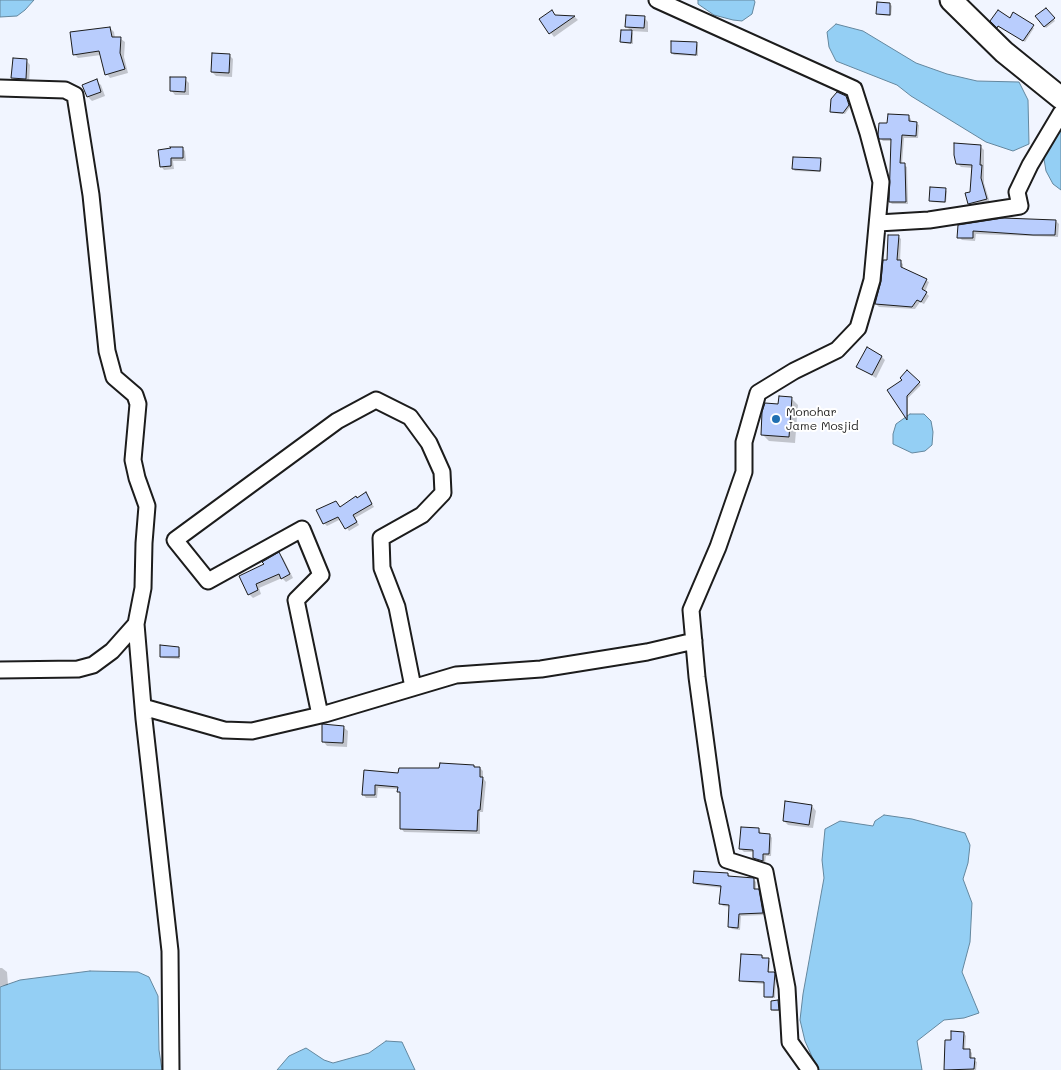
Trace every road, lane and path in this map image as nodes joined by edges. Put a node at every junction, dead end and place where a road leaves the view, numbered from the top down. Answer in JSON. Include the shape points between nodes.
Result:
{"nodes":[{"id":1,"x":657,"y":0,"type":"edge"},
{"id":2,"x":951,"y":0,"type":"edge"},
{"id":3,"x":0,"y":88,"type":"edge"},
{"id":4,"x":1061,"y":98,"type":"edge"},
{"id":5,"x":1061,"y":113,"type":"edge"},
{"id":6,"x":878,"y":223,"type":"junction"},
{"id":7,"x":136,"y":624,"type":"junction"},
{"id":8,"x":694,"y":641,"type":"junction"},
{"id":9,"x":0,"y":670,"type":"edge"},
{"id":10,"x":413,"y":687,"type":"junction"},
{"id":11,"x":143,"y":707,"type":"junction"},
{"id":12,"x":320,"y":715,"type":"junction"},
{"id":13,"x":171,"y":1070,"type":"edge"},
{"id":14,"x":810,"y":1070,"type":"edge"}],
"edges":[{"from":1,"to":6,"type":"street","via":[[854,89],[881,182]]},
{"from":2,"to":4,"type":"street","via":[[1004,52]]},
{"from":3,"to":7,"type":"street","via":[[65,90],[75,95],[91,195],[107,351],[114,377],[135,395],[138,404],[133,460],[147,506],[143,588]]},
{"from":5,"to":6,"type":"street","via":[[1017,192],[1020,206],[929,220]]},
{"from":6,"to":8,"type":"street","via":[[872,280],[858,328],[837,350],[758,393],[744,442],[744,472],[718,547],[691,610]]},
{"from":7,"to":9,"type":"street","via":[[112,651],[93,665],[78,670]]},
{"from":7,"to":11,"type":"street"},
{"from":8,"to":10,"type":"street","via":[[541,669],[456,675]]},
{"from":8,"to":14,"type":"street","via":[[714,797],[727,860],[765,872],[787,988],[790,1042]]},
{"from":10,"to":12,"type":"street"},
{"from":10,"to":12,"type":"street","via":[[397,607],[382,568],[382,538],[422,515],[443,493],[442,472],[429,443],[410,418],[376,400],[337,421],[175,540],[208,581],[302,529],[321,575],[296,600]]},
{"from":11,"to":12,"type":"street","via":[[224,730],[252,731]]},
{"from":11,"to":13,"type":"street","via":[[170,951]]}]}
